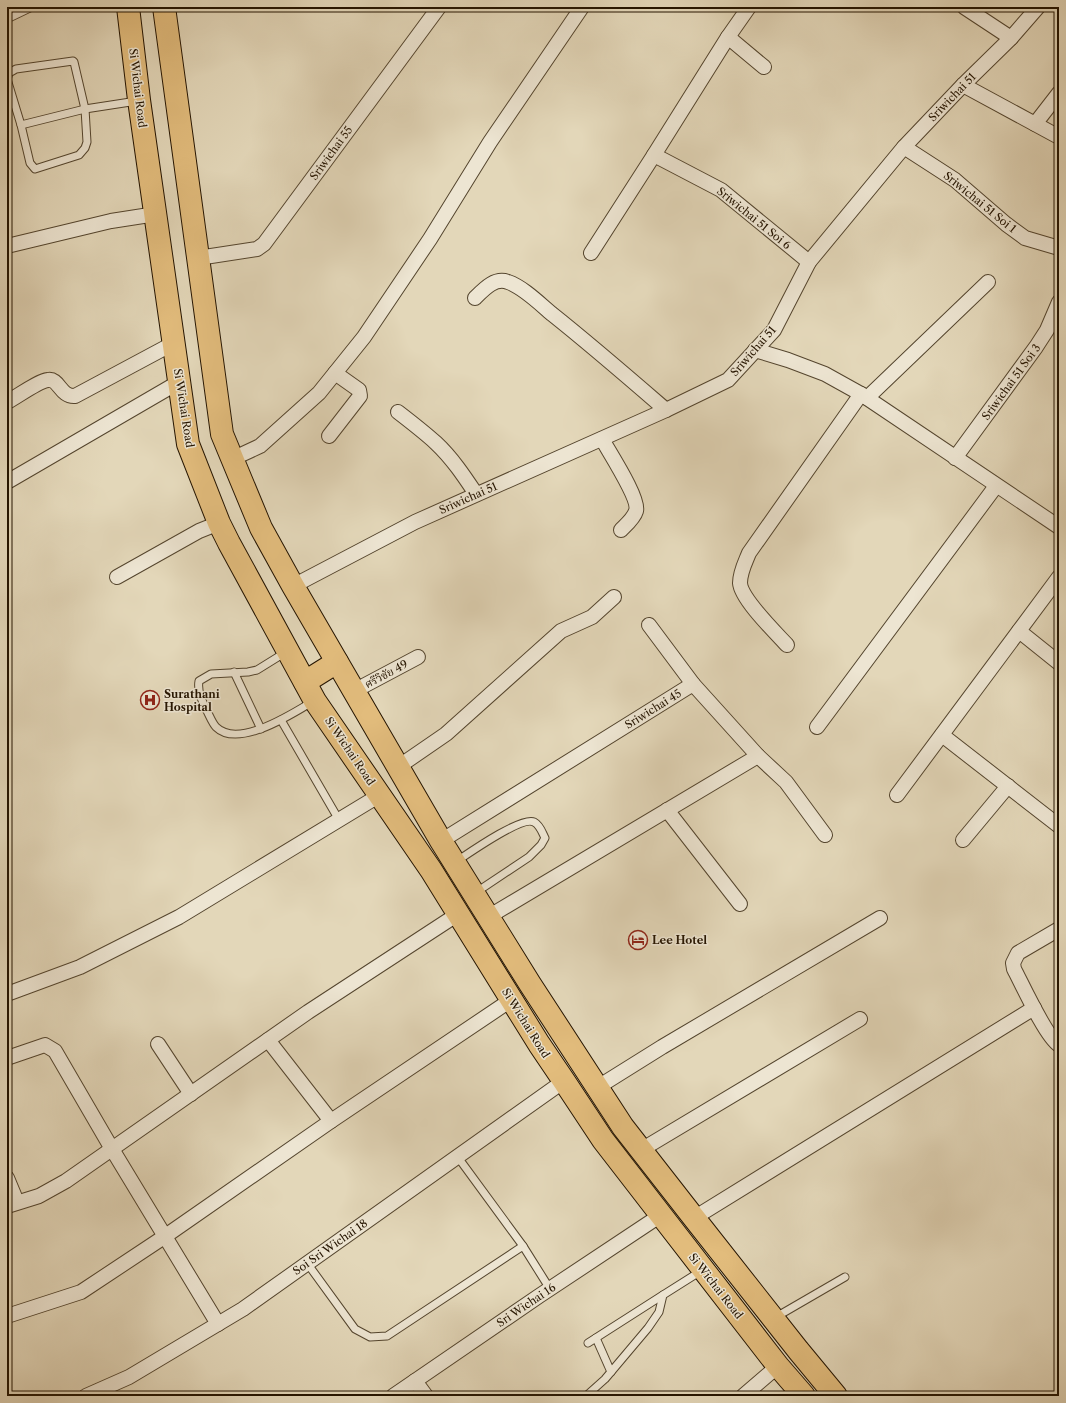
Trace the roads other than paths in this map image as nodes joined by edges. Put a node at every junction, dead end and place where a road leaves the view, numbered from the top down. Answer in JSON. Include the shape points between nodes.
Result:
{"nodes":[{"id":1,"x":32,"y":7,"type":"edge"},
{"id":2,"x":128,"y":7,"type":"edge"},
{"id":3,"x":164,"y":7,"type":"edge"},
{"id":4,"x":439,"y":7,"type":"edge"},
{"id":5,"x":582,"y":7,"type":"edge"},
{"id":6,"x":750,"y":7,"type":"edge"},
{"id":7,"x":964,"y":7,"type":"edge"},
{"id":8,"x":1038,"y":7,"type":"edge"},
{"id":9,"x":7,"y":19,"type":"edge"},
{"id":10,"x":728,"y":38,"type":"junction"},
{"id":11,"x":1011,"y":38,"type":"junction"},
{"id":12,"x":764,"y":67,"type":"dead end"},
{"id":13,"x":963,"y":85,"type":"junction"},
{"id":14,"x":1059,"y":93,"type":"edge"},
{"id":15,"x":139,"y":100,"type":"junction"},
{"id":16,"x":84,"y":109,"type":"junction"},
{"id":17,"x":1035,"y":124,"type":"junction"},
{"id":18,"x":21,"y":125,"type":"junction"},
{"id":19,"x":1059,"y":137,"type":"edge"},
{"id":20,"x":904,"y":148,"type":"junction"},
{"id":21,"x":654,"y":155,"type":"junction"},
{"id":22,"x":156,"y":214,"type":"junction"},
{"id":23,"x":7,"y":246,"type":"edge"},
{"id":24,"x":1059,"y":248,"type":"edge"},
{"id":25,"x":591,"y":254,"type":"dead end"},
{"id":26,"x":198,"y":258,"type":"junction"},
{"id":27,"x":809,"y":262,"type":"junction"},
{"id":28,"x":988,"y":282,"type":"dead end"},
{"id":29,"x":476,"y":298,"type":"dead end"},
{"id":30,"x":1059,"y":302,"type":"edge"},
{"id":31,"x":174,"y":343,"type":"junction"},
{"id":32,"x":755,"y":350,"type":"junction"},
{"id":33,"x":335,"y":373,"type":"junction"},
{"id":34,"x":180,"y":382,"type":"junction"},
{"id":35,"x":864,"y":396,"type":"junction"},
{"id":36,"x":7,"y":402,"type":"edge"},
{"id":37,"x":666,"y":410,"type":"junction"},
{"id":38,"x":398,"y":412,"type":"dead end"},
{"id":39,"x":329,"y":436,"type":"dead end"},
{"id":40,"x":602,"y":439,"type":"junction"},
{"id":41,"x":955,"y":458,"type":"junction"},
{"id":42,"x":232,"y":459,"type":"junction"},
{"id":43,"x":7,"y":482,"type":"edge"},
{"id":44,"x":996,"y":486,"type":"junction"},
{"id":45,"x":476,"y":494,"type":"junction"},
{"id":46,"x":219,"y":523,"type":"junction"},
{"id":47,"x":1059,"y":527,"type":"edge"},
{"id":48,"x":620,"y":530,"type":"dead end"},
{"id":49,"x":117,"y":577,"type":"dead end"},
{"id":50,"x":1059,"y":577,"type":"edge"},
{"id":51,"x":293,"y":586,"type":"junction"},
{"id":52,"x":614,"y":597,"type":"dead end"},
{"id":53,"x":649,"y":625,"type":"dead end"},
{"id":54,"x":1019,"y":631,"type":"junction"},
{"id":55,"x":787,"y":645,"type":"dead end"},
{"id":56,"x":288,"y":651,"type":"junction"},
{"id":57,"x":418,"y":657,"type":"dead end"},
{"id":58,"x":337,"y":662,"type":"junction"},
{"id":59,"x":1059,"y":663,"type":"edge"},
{"id":60,"x":234,"y":672,"type":"junction"},
{"id":61,"x":693,"y":684,"type":"junction"},
{"id":62,"x":310,"y":691,"type":"junction"},
{"id":63,"x":354,"y":691,"type":"junction"},
{"id":64,"x":281,"y":720,"type":"junction"},
{"id":65,"x":817,"y":727,"type":"dead end"},
{"id":66,"x":261,"y":729,"type":"junction"},
{"id":67,"x":942,"y":736,"type":"junction"},
{"id":68,"x":758,"y":756,"type":"junction"},
{"id":69,"x":398,"y":767,"type":"junction"},
{"id":70,"x":1008,"y":786,"type":"junction"},
{"id":71,"x":380,"y":795,"type":"junction"},
{"id":72,"x":897,"y":795,"type":"dead end"},
{"id":73,"x":667,"y":810,"type":"junction"},
{"id":74,"x":339,"y":820,"type":"junction"},
{"id":75,"x":1059,"y":826,"type":"edge"},
{"id":76,"x":825,"y":835,"type":"dead end"},
{"id":77,"x":963,"y":840,"type":"dead end"},
{"id":78,"x":441,"y":841,"type":"junction"},
{"id":79,"x":455,"y":862,"type":"junction"},
{"id":80,"x":474,"y":894,"type":"junction"},
{"id":81,"x":740,"y":904,"type":"dead end"},
{"id":82,"x":458,"y":914,"type":"junction"},
{"id":83,"x":488,"y":917,"type":"junction"},
{"id":84,"x":880,"y":918,"type":"dead end"},
{"id":85,"x":1059,"y":929,"type":"edge"},
{"id":86,"x":7,"y":994,"type":"edge"},
{"id":87,"x":511,"y":1000,"type":"junction"},
{"id":88,"x":1034,"y":1008,"type":"junction"},
{"id":89,"x":860,"y":1019,"type":"dead end"},
{"id":90,"x":268,"y":1040,"type":"junction"},
{"id":91,"x":158,"y":1044,"type":"dead end"},
{"id":92,"x":1059,"y":1045,"type":"edge"},
{"id":93,"x":7,"y":1058,"type":"edge"},
{"id":94,"x":564,"y":1081,"type":"junction"},
{"id":95,"x":598,"y":1087,"type":"junction"},
{"id":96,"x":191,"y":1094,"type":"junction"},
{"id":97,"x":330,"y":1121,"type":"junction"},
{"id":98,"x":112,"y":1149,"type":"junction"},
{"id":99,"x":641,"y":1150,"type":"junction"},
{"id":100,"x":457,"y":1156,"type":"junction"},
{"id":101,"x":7,"y":1178,"type":"edge"},
{"id":102,"x":12,"y":1204,"type":"edge"},
{"id":103,"x":661,"y":1215,"type":"junction"},
{"id":104,"x":694,"y":1218,"type":"junction"},
{"id":105,"x":164,"y":1237,"type":"junction"},
{"id":106,"x":523,"y":1246,"type":"junction"},
{"id":107,"x":307,"y":1263,"type":"junction"},
{"id":108,"x":703,"y":1270,"type":"junction"},
{"id":109,"x":845,"y":1277,"type":"dead end"},
{"id":110,"x":550,"y":1288,"type":"junction"},
{"id":111,"x":663,"y":1295,"type":"junction"},
{"id":112,"x":7,"y":1316,"type":"edge"},
{"id":113,"x":773,"y":1319,"type":"junction"},
{"id":114,"x":218,"y":1324,"type":"junction"},
{"id":115,"x":596,"y":1338,"type":"junction"},
{"id":116,"x":588,"y":1343,"type":"dead end"},
{"id":117,"x":798,"y":1350,"type":"junction"},
{"id":118,"x":778,"y":1366,"type":"junction"},
{"id":119,"x":611,"y":1372,"type":"junction"},
{"id":120,"x":415,"y":1381,"type":"junction"},
{"id":121,"x":86,"y":1396,"type":"edge"},
{"id":122,"x":393,"y":1396,"type":"edge"},
{"id":123,"x":426,"y":1396,"type":"edge"},
{"id":124,"x":586,"y":1396,"type":"edge"},
{"id":125,"x":743,"y":1396,"type":"edge"},
{"id":126,"x":804,"y":1396,"type":"edge"},
{"id":127,"x":836,"y":1396,"type":"edge"}],
"edges":[{"from":1,"to":9,"type":"lane"},
{"from":2,"to":15,"type":"main road","name":"Si Wichai Road"},
{"from":3,"to":26,"type":"main road"},
{"from":4,"to":26,"type":"street","name":"Sriwichai 55","via":[[264,244],[257,249]]},
{"from":5,"to":33,"type":"street","via":[[490,142],[364,338]]},
{"from":6,"to":10,"type":"street"},
{"from":7,"to":11,"type":"street"},
{"from":8,"to":11,"type":"street","name":"Sriwichai 51"},
{"from":10,"to":12,"type":"street"},
{"from":10,"to":21,"type":"street"},
{"from":11,"to":13,"type":"street","name":"Sriwichai 51"},
{"from":13,"to":17,"type":"street"},
{"from":13,"to":20,"type":"street","name":"Sriwichai 51"},
{"from":14,"to":17,"type":"street"},
{"from":15,"to":16,"type":"lane"},
{"from":15,"to":22,"type":"main road","name":"Si Wichai Road"},
{"from":16,"to":18,"type":"lane"},
{"from":16,"to":18,"type":"lane","via":[[87,142],[85,148],[79,155],[35,169],[30,163]]},
{"from":16,"to":18,"type":"lane","via":[[74,62],[16,69],[9,73],[7,79]]},
{"from":17,"to":19,"type":"street"},
{"from":20,"to":24,"type":"street","name":"Sriwichai 51 Soi 1","via":[[955,180],[1025,238]]},
{"from":20,"to":27,"type":"street","name":"Sriwichai 51"},
{"from":21,"to":25,"type":"street"},
{"from":21,"to":27,"type":"street","name":"Sriwichai 51 Soi 6","via":[[721,190]]},
{"from":22,"to":23,"type":"street","via":[[111,221]]},
{"from":22,"to":31,"type":"main road","name":"Si Wichai Road"},
{"from":26,"to":42,"type":"main road","via":[[222,434]]},
{"from":27,"to":32,"type":"street","name":"Sriwichai 51","via":[[774,330]]},
{"from":28,"to":35,"type":"street"},
{"from":29,"to":37,"type":"street","via":[[497,280],[508,282],[522,290]]},
{"from":30,"to":41,"type":"street","name":"Sriwichai 51 Soi 3","via":[[1047,330],[1036,347]]},
{"from":31,"to":34,"type":"main road","name":"Si Wichai Road"},
{"from":31,"to":36,"type":"street","via":[[75,396],[64,393],[54,381],[48,379]]},
{"from":32,"to":35,"type":"street","via":[[825,374]]},
{"from":32,"to":37,"type":"street","name":"Sriwichai 51","via":[[728,380]]},
{"from":33,"to":39,"type":"street","via":[[359,390],[360,396]]},
{"from":33,"to":42,"type":"street","via":[[319,393],[260,446]]},
{"from":34,"to":43,"type":"street"},
{"from":34,"to":46,"type":"main road","name":"Si Wichai Road","via":[[188,444]]},
{"from":35,"to":41,"type":"street"},
{"from":35,"to":55,"type":"street","via":[[749,553],[741,572],[740,585],[745,597]]},
{"from":37,"to":40,"type":"street","name":"Sriwichai 51"},
{"from":38,"to":45,"type":"street","via":[[436,443]]},
{"from":40,"to":45,"type":"street","name":"Sriwichai 51"},
{"from":40,"to":48,"type":"street","via":[[634,495],[637,506],[636,513]]},
{"from":41,"to":44,"type":"street"},
{"from":42,"to":51,"type":"main road","via":[[261,528]]},
{"from":44,"to":47,"type":"street"},
{"from":44,"to":65,"type":"street"},
{"from":45,"to":51,"type":"street","name":"Sriwichai 51","via":[[415,522]]},
{"from":46,"to":49,"type":"street","via":[[199,531]]},
{"from":46,"to":56,"type":"main road","name":"Si Wichai Road"},
{"from":50,"to":54,"type":"street"},
{"from":51,"to":58,"type":"main road"},
{"from":52,"to":69,"type":"street","via":[[592,617],[561,631],[446,734]]},
{"from":53,"to":61,"type":"street"},
{"from":54,"to":59,"type":"street"},
{"from":54,"to":67,"type":"street"},
{"from":56,"to":60,"type":"lane","via":[[257,670]]},
{"from":56,"to":62,"type":"main road","name":"Si Wichai Road"},
{"from":57,"to":63,"type":"street","name":"ศรีวิชัย 49"},
{"from":58,"to":62,"type":"main road"},
{"from":58,"to":63,"type":"main road"},
{"from":60,"to":66,"type":"lane"},
{"from":60,"to":66,"type":"lane","via":[[211,674],[199,681],[198,689],[207,712],[216,727],[225,732],[239,734]]},
{"from":61,"to":68,"type":"street","name":"Sriwichai 45"},
{"from":61,"to":78,"type":"street","name":"Sriwichai 45"},
{"from":62,"to":64,"type":"lane"},
{"from":62,"to":71,"type":"main road","name":"Si Wichai Road"},
{"from":63,"to":69,"type":"main road"},
{"from":64,"to":66,"type":"lane"},
{"from":64,"to":74,"type":"lane"},
{"from":67,"to":70,"type":"street"},
{"from":67,"to":72,"type":"street"},
{"from":68,"to":73,"type":"street"},
{"from":68,"to":76,"type":"street","name":"Sriwichai 45","via":[[786,782]]},
{"from":69,"to":78,"type":"main road"},
{"from":70,"to":75,"type":"street"},
{"from":70,"to":77,"type":"street"},
{"from":71,"to":74,"type":"street"},
{"from":71,"to":82,"type":"main road","name":"Si Wichai Road"},
{"from":73,"to":81,"type":"street"},
{"from":73,"to":83,"type":"street"},
{"from":74,"to":86,"type":"street","via":[[179,917],[80,967]]},
{"from":78,"to":79,"type":"main road"},
{"from":79,"to":80,"type":"main road"},
{"from":79,"to":80,"type":"lane","via":[[517,824],[534,822],[541,829],[545,838],[541,846]]},
{"from":80,"to":83,"type":"main road"},
{"from":82,"to":87,"type":"main road","name":"Si Wichai Road"},
{"from":82,"to":90,"type":"street"},
{"from":83,"to":95,"type":"main road"},
{"from":84,"to":95,"type":"street"},
{"from":85,"to":88,"type":"street","via":[[1022,950],[1013,963]]},
{"from":87,"to":94,"type":"main road","name":"Si Wichai Road"},
{"from":87,"to":97,"type":"street"},
{"from":88,"to":92,"type":"street","via":[[1051,1037]]},
{"from":88,"to":104,"type":"street"},
{"from":89,"to":99,"type":"street"},
{"from":90,"to":96,"type":"street"},
{"from":90,"to":97,"type":"street"},
{"from":91,"to":96,"type":"street"},
{"from":93,"to":98,"type":"street","via":[[45,1045],[55,1051]]},
{"from":94,"to":100,"type":"street","name":"Soi Sri Wichai 18"},
{"from":94,"to":103,"type":"main road","name":"Si Wichai Road","via":[[603,1140]]},
{"from":95,"to":99,"type":"main road"},
{"from":96,"to":98,"type":"street"},
{"from":97,"to":105,"type":"street"},
{"from":98,"to":102,"type":"street","via":[[66,1181],[39,1196]]},
{"from":98,"to":105,"type":"street"},
{"from":99,"to":104,"type":"main road"},
{"from":100,"to":106,"type":"lane"},
{"from":100,"to":107,"type":"street","name":"Soi Sri Wichai 18"},
{"from":101,"to":102,"type":"street"},
{"from":103,"to":108,"type":"main road","name":"Si Wichai Road"},
{"from":103,"to":110,"type":"street","name":"Sri Wichai 16"},
{"from":104,"to":113,"type":"main road"},
{"from":105,"to":112,"type":"street","via":[[81,1292]]},
{"from":105,"to":114,"type":"street"},
{"from":106,"to":107,"type":"lane","via":[[387,1336],[370,1337],[355,1329]]},
{"from":106,"to":110,"type":"lane"},
{"from":107,"to":114,"type":"street","name":"Soi Sri Wichai 18"},
{"from":108,"to":111,"type":"lane"},
{"from":108,"to":118,"type":"main road","name":"Si Wichai Road"},
{"from":109,"to":113,"type":"lane"},
{"from":110,"to":120,"type":"street","name":"Sri Wichai 16"},
{"from":111,"to":115,"type":"lane"},
{"from":111,"to":119,"type":"lane","via":[[659,1312]]},
{"from":113,"to":117,"type":"main road"},
{"from":114,"to":121,"type":"street","name":"Soi Sri Wichai 18","via":[[129,1377]]},
{"from":115,"to":116,"type":"lane"},
{"from":115,"to":119,"type":"lane"},
{"from":117,"to":118,"type":"main road"},
{"from":117,"to":127,"type":"main road"},
{"from":118,"to":125,"type":"street"},
{"from":118,"to":126,"type":"main road","name":"Si Wichai Road"},
{"from":119,"to":124,"type":"lane"},
{"from":120,"to":122,"type":"street","name":"Sri Wichai 16"},
{"from":120,"to":123,"type":"street"}]}
